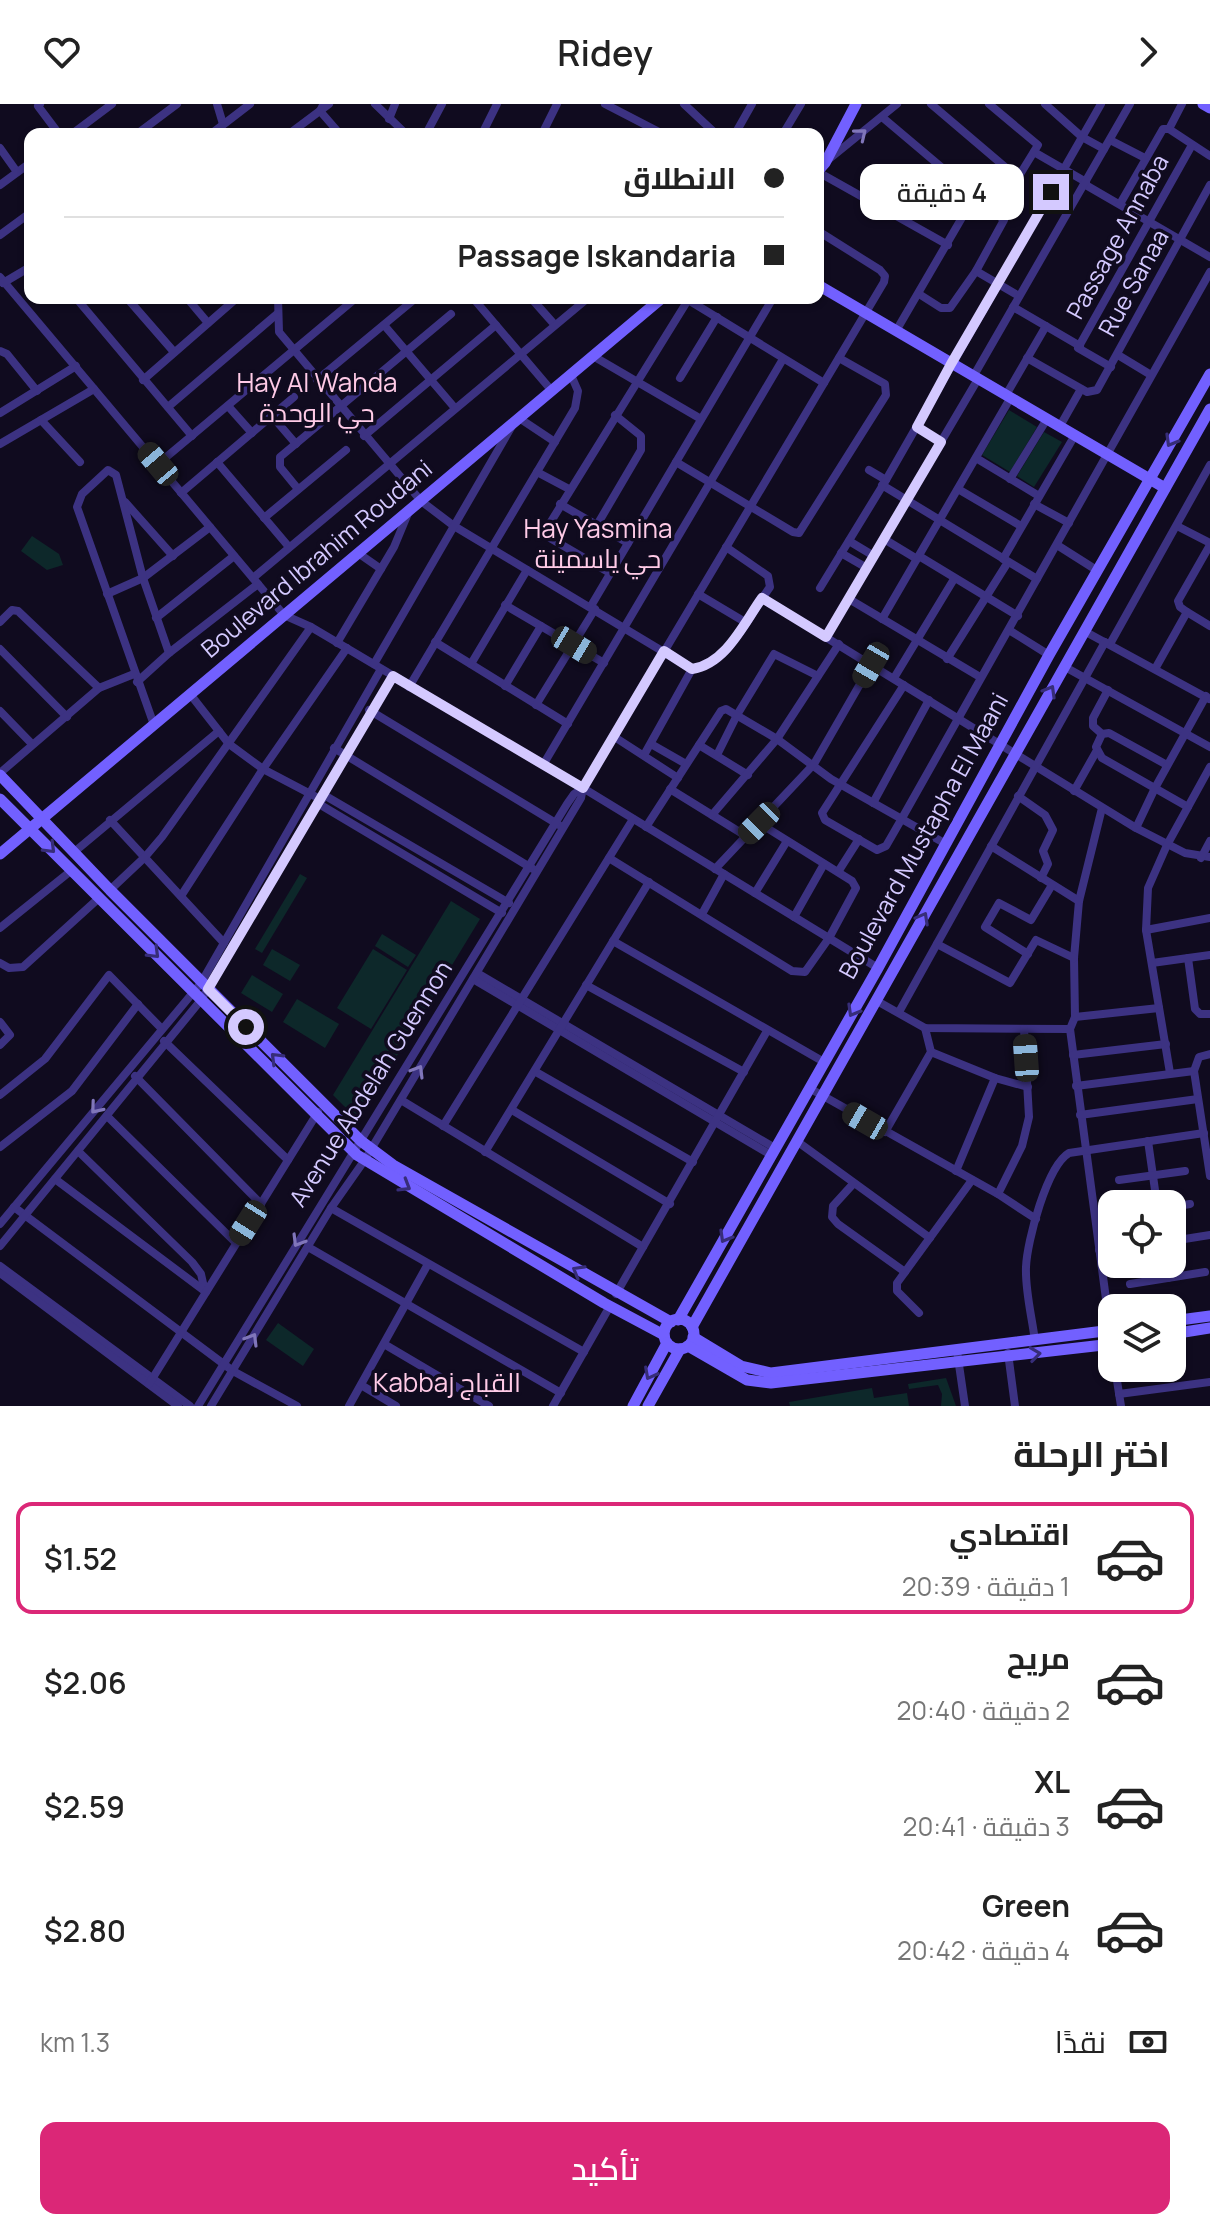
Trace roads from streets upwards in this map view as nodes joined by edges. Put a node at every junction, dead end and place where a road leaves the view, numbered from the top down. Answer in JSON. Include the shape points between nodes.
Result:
{"nodes":[{"id":1,"x":40,"y":104,"type":"edge"},
{"id":2,"x":112,"y":104,"type":"edge"},
{"id":3,"x":177,"y":104,"type":"edge"},
{"id":4,"x":217,"y":104,"type":"edge"},
{"id":5,"x":250,"y":104,"type":"edge"},
{"id":6,"x":375,"y":104,"type":"edge"},
{"id":7,"x":395,"y":104,"type":"edge"},
{"id":8,"x":442,"y":104,"type":"edge"},
{"id":9,"x":497,"y":104,"type":"edge"},
{"id":10,"x":557,"y":104,"type":"edge"},
{"id":11,"x":605,"y":104,"type":"edge"},
{"id":12,"x":684,"y":104,"type":"edge"},
{"id":13,"x":703,"y":104,"type":"edge"},
{"id":14,"x":752,"y":104,"type":"edge"},
{"id":15,"x":801,"y":104,"type":"edge"},
{"id":16,"x":856,"y":104,"type":"edge"},
{"id":17,"x":897,"y":104,"type":"edge"},
{"id":18,"x":931,"y":104,"type":"edge"},
{"id":19,"x":989,"y":104,"type":"edge"},
{"id":20,"x":1101,"y":104,"type":"edge"},
{"id":21,"x":1130,"y":104,"type":"edge"},
{"id":22,"x":1182,"y":104,"type":"edge"},
{"id":23,"x":1203,"y":104,"type":"edge"},
{"id":24,"x":324,"y":106,"type":"edge"},
{"id":25,"x":1051,"y":106,"type":"edge"},
{"id":26,"x":1210,"y":108,"type":"edge"},
{"id":27,"x":697,"y":116,"type":"junction"},
{"id":28,"x":882,"y":117,"type":"junction"},
{"id":29,"x":389,"y":119,"type":"junction"},
{"id":30,"x":223,"y":124,"type":"junction"},
{"id":31,"x":54,"y":128,"type":"edge"},
{"id":32,"x":82,"y":128,"type":"edge"},
{"id":33,"x":145,"y":128,"type":"edge"},
{"id":34,"x":218,"y":128,"type":"edge"},
{"id":35,"x":296,"y":128,"type":"edge"},
{"id":36,"x":337,"y":128,"type":"edge"},
{"id":37,"x":399,"y":128,"type":"edge"},
{"id":38,"x":429,"y":128,"type":"edge"},
{"id":39,"x":485,"y":128,"type":"edge"},
{"id":40,"x":545,"y":128,"type":"edge"},
{"id":41,"x":651,"y":128,"type":"edge"},
{"id":42,"x":710,"y":128,"type":"edge"},
{"id":43,"x":738,"y":128,"type":"edge"},
{"id":44,"x":787,"y":128,"type":"edge"},
{"id":45,"x":1164,"y":131,"type":"junction"},
{"id":46,"x":1082,"y":137,"type":"junction"},
{"id":47,"x":1110,"y":140,"type":"junction"},
{"id":48,"x":1192,"y":145,"type":"junction"},
{"id":49,"x":0,"y":148,"type":"edge"},
{"id":50,"x":1104,"y":149,"type":"junction"},
{"id":51,"x":1034,"y":152,"type":"junction"},
{"id":52,"x":1210,"y":156,"type":"edge"},
{"id":53,"x":1145,"y":158,"type":"junction"},
{"id":54,"x":824,"y":162,"type":"edge"},
{"id":55,"x":824,"y":166,"type":"edge"},
{"id":56,"x":24,"y":167,"type":"edge"},
{"id":57,"x":1064,"y":169,"type":"junction"},
{"id":58,"x":824,"y":171,"type":"edge"},
{"id":59,"x":17,"y":172,"type":"junction"},
{"id":60,"x":1018,"y":178,"type":"junction"},
{"id":61,"x":1085,"y":183,"type":"junction"},
{"id":62,"x":0,"y":185,"type":"edge"},
{"id":63,"x":1210,"y":185,"type":"edge"},
{"id":64,"x":974,"y":197,"type":"junction"},
{"id":65,"x":1120,"y":204,"type":"junction"},
{"id":66,"x":997,"y":212,"type":"junction"},
{"id":67,"x":24,"y":217,"type":"edge"},
{"id":68,"x":1150,"y":222,"type":"junction"},
{"id":69,"x":0,"y":235,"type":"edge"},
{"id":70,"x":824,"y":235,"type":"edge"},
{"id":71,"x":1180,"y":240,"type":"junction"},
{"id":72,"x":948,"y":245,"type":"junction"},
{"id":73,"x":1210,"y":257,"type":"edge"},
{"id":74,"x":24,"y":270,"type":"edge"},
{"id":75,"x":976,"y":271,"type":"junction"},
{"id":76,"x":1210,"y":272,"type":"edge"},
{"id":77,"x":2,"y":281,"type":"edge"},
{"id":78,"x":997,"y":284,"type":"junction"},
{"id":79,"x":824,"y":288,"type":"edge"},
{"id":80,"x":919,"y":294,"type":"junction"},
{"id":81,"x":1019,"y":296,"type":"junction"},
{"id":82,"x":81,"y":304,"type":"edge"},
{"id":83,"x":132,"y":304,"type":"edge"},
{"id":84,"x":192,"y":304,"type":"edge"},
{"id":85,"x":230,"y":304,"type":"edge"},
{"id":86,"x":278,"y":304,"type":"edge"},
{"id":87,"x":349,"y":304,"type":"edge"},
{"id":88,"x":409,"y":304,"type":"edge"},
{"id":89,"x":478,"y":304,"type":"edge"},
{"id":90,"x":536,"y":304,"type":"edge"},
{"id":91,"x":580,"y":304,"type":"edge"},
{"id":92,"x":655,"y":304,"type":"edge"},
{"id":93,"x":683,"y":304,"type":"edge"},
{"id":94,"x":695,"y":304,"type":"edge"},
{"id":95,"x":769,"y":304,"type":"edge"},
{"id":96,"x":1013,"y":307,"type":"junction"},
{"id":97,"x":866,"y":313,"type":"junction"},
{"id":98,"x":277,"y":314,"type":"junction"},
{"id":99,"x":451,"y":314,"type":"dead end"},
{"id":100,"x":717,"y":317,"type":"junction"},
{"id":101,"x":208,"y":323,"type":"junction"},
{"id":102,"x":554,"y":324,"type":"junction"},
{"id":103,"x":384,"y":325,"type":"junction"},
{"id":104,"x":496,"y":325,"type":"junction"},
{"id":105,"x":1046,"y":326,"type":"junction"},
{"id":106,"x":896,"y":331,"type":"junction"},
{"id":107,"x":749,"y":337,"type":"junction"},
{"id":108,"x":1079,"y":347,"type":"junction"},
{"id":109,"x":0,"y":351,"type":"edge"},
{"id":110,"x":293,"y":351,"type":"junction"},
{"id":111,"x":174,"y":352,"type":"junction"},
{"id":112,"x":407,"y":352,"type":"junction"},
{"id":113,"x":520,"y":353,"type":"junction"},
{"id":114,"x":1118,"y":355,"type":"junction"},
{"id":115,"x":593,"y":356,"type":"junction"},
{"id":116,"x":839,"y":358,"type":"junction"},
{"id":117,"x":1027,"y":358,"type":"junction"},
{"id":118,"x":783,"y":359,"type":"junction"},
{"id":119,"x":951,"y":364,"type":"junction"},
{"id":120,"x":76,"y":366,"type":"junction"},
{"id":121,"x":1111,"y":367,"type":"junction"},
{"id":122,"x":1210,"y":374,"type":"edge"},
{"id":123,"x":571,"y":375,"type":"junction"},
{"id":124,"x":1151,"y":375,"type":"junction"},
{"id":125,"x":680,"y":378,"type":"dead end"},
{"id":126,"x":975,"y":378,"type":"junction"},
{"id":127,"x":143,"y":380,"type":"junction"},
{"id":128,"x":317,"y":380,"type":"junction"},
{"id":129,"x":431,"y":380,"type":"junction"},
{"id":130,"x":636,"y":381,"type":"junction"},
{"id":131,"x":824,"y":383,"type":"junction"},
{"id":132,"x":94,"y":389,"type":"junction"},
{"id":133,"x":37,"y":391,"type":"junction"},
{"id":134,"x":552,"y":391,"type":"junction"},
{"id":135,"x":1084,"y":391,"type":"junction"},
{"id":136,"x":1008,"y":396,"type":"junction"},
{"id":137,"x":294,"y":397,"type":"dead end"},
{"id":138,"x":228,"y":406,"type":"junction"},
{"id":139,"x":168,"y":407,"type":"junction"},
{"id":140,"x":340,"y":407,"type":"junction"},
{"id":141,"x":454,"y":407,"type":"junction"},
{"id":142,"x":1210,"y":409,"type":"edge"},
{"id":143,"x":0,"y":413,"type":"edge"},
{"id":144,"x":615,"y":415,"type":"junction"},
{"id":145,"x":272,"y":416,"type":"junction"},
{"id":146,"x":701,"y":419,"type":"junction"},
{"id":147,"x":1047,"y":419,"type":"junction"},
{"id":148,"x":41,"y":420,"type":"junction"},
{"id":149,"x":517,"y":420,"type":"junction"},
{"id":150,"x":1206,"y":425,"type":"edge"},
{"id":151,"x":1060,"y":426,"type":"junction"},
{"id":152,"x":917,"y":427,"type":"junction"},
{"id":153,"x":252,"y":433,"type":"junction"},
{"id":154,"x":1075,"y":435,"type":"junction"},
{"id":155,"x":192,"y":436,"type":"junction"},
{"id":156,"x":364,"y":436,"type":"junction"},
{"id":157,"x":555,"y":442,"type":"junction"},
{"id":158,"x":941,"y":442,"type":"junction"},
{"id":159,"x":0,"y":444,"type":"edge"},
{"id":160,"x":296,"y":444,"type":"junction"},
{"id":161,"x":346,"y":450,"type":"dead end"},
{"id":162,"x":1107,"y":455,"type":"junction"},
{"id":163,"x":976,"y":458,"type":"junction"},
{"id":164,"x":80,"y":462,"type":"dead end"},
{"id":165,"x":217,"y":462,"type":"junction"},
{"id":166,"x":676,"y":462,"type":"junction"},
{"id":167,"x":388,"y":463,"type":"junction"},
{"id":168,"x":158,"y":464,"type":"junction"},
{"id":169,"x":1210,"y":465,"type":"edge"},
{"id":170,"x":869,"y":470,"type":"dead end"},
{"id":171,"x":537,"y":472,"type":"junction"},
{"id":172,"x":1010,"y":479,"type":"junction"},
{"id":173,"x":1149,"y":479,"type":"junction"},
{"id":174,"x":884,"y":482,"type":"junction"},
{"id":175,"x":711,"y":483,"type":"junction"},
{"id":176,"x":1165,"y":488,"type":"junction"},
{"id":177,"x":298,"y":489,"type":"junction"},
{"id":178,"x":569,"y":489,"type":"junction"},
{"id":179,"x":958,"y":489,"type":"junction"},
{"id":180,"x":181,"y":493,"type":"junction"},
{"id":181,"x":123,"y":499,"type":"junction"},
{"id":182,"x":907,"y":499,"type":"junction"},
{"id":183,"x":1037,"y":500,"type":"junction"},
{"id":184,"x":421,"y":501,"type":"junction"},
{"id":185,"x":560,"y":504,"type":"junction"},
{"id":186,"x":751,"y":506,"type":"junction"},
{"id":187,"x":409,"y":511,"type":"junction"},
{"id":188,"x":264,"y":518,"type":"junction"},
{"id":189,"x":939,"y":519,"type":"junction"},
{"id":190,"x":1069,"y":523,"type":"junction"},
{"id":191,"x":597,"y":525,"type":"junction"},
{"id":192,"x":454,"y":526,"type":"junction"},
{"id":193,"x":1021,"y":526,"type":"junction"},
{"id":194,"x":1177,"y":526,"type":"junction"},
{"id":195,"x":210,"y":527,"type":"junction"},
{"id":196,"x":884,"y":539,"type":"junction"},
{"id":197,"x":849,"y":541,"type":"junction"},
{"id":198,"x":628,"y":543,"type":"junction"},
{"id":199,"x":1210,"y":544,"type":"edge"},
{"id":200,"x":1057,"y":545,"type":"junction"},
{"id":201,"x":289,"y":547,"type":"junction"},
{"id":202,"x":726,"y":547,"type":"junction"},
{"id":203,"x":492,"y":548,"type":"junction"},
{"id":204,"x":358,"y":553,"type":"junction"},
{"id":205,"x":841,"y":553,"type":"junction"},
{"id":206,"x":173,"y":556,"type":"junction"},
{"id":207,"x":234,"y":556,"type":"junction"},
{"id":208,"x":874,"y":556,"type":"junction"},
{"id":209,"x":918,"y":558,"type":"junction"},
{"id":210,"x":1006,"y":560,"type":"junction"},
{"id":211,"x":867,"y":568,"type":"junction"},
{"id":212,"x":381,"y":569,"type":"junction"},
{"id":213,"x":527,"y":570,"type":"junction"},
{"id":214,"x":1098,"y":571,"type":"junction"},
{"id":215,"x":610,"y":573,"type":"junction"},
{"id":216,"x":143,"y":578,"type":"junction"},
{"id":217,"x":954,"y":579,"type":"junction"},
{"id":218,"x":1037,"y":579,"type":"junction"},
{"id":219,"x":255,"y":581,"type":"junction"},
{"id":220,"x":820,"y":588,"type":"dead end"},
{"id":221,"x":107,"y":594,"type":"junction"},
{"id":222,"x":698,"y":594,"type":"junction"},
{"id":223,"x":985,"y":597,"type":"junction"},
{"id":224,"x":762,"y":598,"type":"junction"},
{"id":225,"x":849,"y":599,"type":"junction"},
{"id":226,"x":505,"y":605,"type":"junction"},
{"id":227,"x":593,"y":608,"type":"junction"},
{"id":228,"x":1187,"y":612,"type":"junction"},
{"id":229,"x":284,"y":615,"type":"junction"},
{"id":230,"x":1018,"y":616,"type":"junction"},
{"id":231,"x":156,"y":618,"type":"junction"},
{"id":232,"x":882,"y":619,"type":"junction"},
{"id":233,"x":1,"y":620,"type":"edge"},
{"id":234,"x":745,"y":622,"type":"junction"},
{"id":235,"x":541,"y":626,"type":"junction"},
{"id":236,"x":625,"y":626,"type":"junction"},
{"id":237,"x":1210,"y":626,"type":"edge"},
{"id":238,"x":311,"y":627,"type":"junction"},
{"id":239,"x":1009,"y":630,"type":"junction"},
{"id":240,"x":1084,"y":631,"type":"junction"},
{"id":241,"x":826,"y":637,"type":"junction"},
{"id":242,"x":917,"y":640,"type":"junction"},
{"id":243,"x":435,"y":642,"type":"junction"},
{"id":244,"x":337,"y":643,"type":"junction"},
{"id":245,"x":1108,"y":643,"type":"junction"},
{"id":246,"x":839,"y":644,"type":"junction"},
{"id":247,"x":574,"y":645,"type":"junction"},
{"id":248,"x":347,"y":648,"type":"junction"},
{"id":249,"x":0,"y":649,"type":"edge"},
{"id":250,"x":664,"y":651,"type":"junction"},
{"id":251,"x":169,"y":653,"type":"junction"},
{"id":252,"x":1049,"y":655,"type":"junction"},
{"id":253,"x":947,"y":659,"type":"junction"},
{"id":254,"x":604,"y":663,"type":"junction"},
{"id":255,"x":471,"y":664,"type":"junction"},
{"id":256,"x":871,"y":665,"type":"junction"},
{"id":257,"x":377,"y":666,"type":"junction"},
{"id":258,"x":1065,"y":667,"type":"junction"},
{"id":259,"x":692,"y":669,"type":"junction"},
{"id":260,"x":1155,"y":669,"type":"junction"},
{"id":261,"x":393,"y":676,"type":"junction"},
{"id":262,"x":818,"y":676,"type":"junction"},
{"id":263,"x":980,"y":677,"type":"junction"},
{"id":264,"x":136,"y":678,"type":"junction"},
{"id":265,"x":894,"y":678,"type":"junction"},
{"id":266,"x":1085,"y":678,"type":"junction"},
{"id":267,"x":904,"y":685,"type":"junction"},
{"id":268,"x":505,"y":686,"type":"junction"},
{"id":269,"x":409,"y":687,"type":"junction"},
{"id":270,"x":99,"y":688,"type":"junction"},
{"id":271,"x":1108,"y":690,"type":"junction"},
{"id":272,"x":190,"y":694,"type":"junction"},
{"id":273,"x":1208,"y":698,"type":"edge"},
{"id":274,"x":929,"y":700,"type":"junction"},
{"id":275,"x":361,"y":705,"type":"junction"},
{"id":276,"x":536,"y":705,"type":"junction"},
{"id":277,"x":0,"y":711,"type":"edge"},
{"id":278,"x":373,"y":712,"type":"junction"},
{"id":279,"x":737,"y":715,"type":"junction"},
{"id":280,"x":67,"y":717,"type":"junction"},
{"id":281,"x":957,"y":718,"type":"junction"},
{"id":282,"x":568,"y":724,"type":"junction"},
{"id":283,"x":154,"y":725,"type":"junction"},
{"id":284,"x":219,"y":731,"type":"junction"},
{"id":285,"x":1185,"y":731,"type":"junction"},
{"id":286,"x":1102,"y":734,"type":"junction"},
{"id":287,"x":613,"y":736,"type":"junction"},
{"id":288,"x":777,"y":739,"type":"junction"},
{"id":289,"x":32,"y":744,"type":"junction"},
{"id":290,"x":229,"y":744,"type":"junction"},
{"id":291,"x":651,"y":744,"type":"junction"},
{"id":292,"x":1000,"y":744,"type":"junction"},
{"id":293,"x":699,"y":745,"type":"junction"},
{"id":294,"x":1210,"y":747,"type":"edge"},
{"id":295,"x":334,"y":748,"type":"junction"},
{"id":296,"x":1096,"y":752,"type":"junction"},
{"id":297,"x":1014,"y":753,"type":"junction"},
{"id":298,"x":347,"y":755,"type":"junction"},
{"id":299,"x":644,"y":755,"type":"junction"},
{"id":300,"x":717,"y":755,"type":"junction"},
{"id":301,"x":686,"y":764,"type":"junction"},
{"id":302,"x":814,"y":764,"type":"junction"},
{"id":303,"x":543,"y":765,"type":"junction"},
{"id":304,"x":1167,"y":765,"type":"junction"},
{"id":305,"x":1033,"y":767,"type":"junction"},
{"id":306,"x":1210,"y":767,"type":"edge"},
{"id":307,"x":263,"y":769,"type":"junction"},
{"id":308,"x":0,"y":774,"type":"edge"},
{"id":309,"x":748,"y":775,"type":"junction"},
{"id":310,"x":678,"y":778,"type":"junction"},
{"id":311,"x":842,"y":786,"type":"junction"},
{"id":312,"x":583,"y":788,"type":"junction"},
{"id":313,"x":1155,"y":788,"type":"junction"},
{"id":314,"x":670,"y":789,"type":"junction"},
{"id":315,"x":1074,"y":791,"type":"junction"},
{"id":316,"x":310,"y":793,"type":"junction"},
{"id":317,"x":1018,"y":796,"type":"junction"},
{"id":318,"x":0,"y":799,"type":"edge"},
{"id":319,"x":322,"y":799,"type":"junction"},
{"id":320,"x":873,"y":803,"type":"junction"},
{"id":321,"x":1188,"y":807,"type":"junction"},
{"id":322,"x":1102,"y":808,"type":"junction"},
{"id":323,"x":712,"y":815,"type":"junction"},
{"id":324,"x":43,"y":818,"type":"junction"},
{"id":325,"x":633,"y":819,"type":"junction"},
{"id":326,"x":110,"y":820,"type":"junction"},
{"id":327,"x":901,"y":820,"type":"junction"},
{"id":328,"x":759,"y":823,"type":"junction"},
{"id":329,"x":559,"y":825,"type":"junction"},
{"id":330,"x":646,"y":827,"type":"junction"},
{"id":331,"x":30,"y":828,"type":"junction"},
{"id":332,"x":1136,"y":828,"type":"junction"},
{"id":333,"x":746,"y":836,"type":"junction"},
{"id":334,"x":859,"y":839,"type":"junction"},
{"id":335,"x":787,"y":841,"type":"junction"},
{"id":336,"x":1210,"y":841,"type":"edge"},
{"id":337,"x":946,"y":844,"type":"junction"},
{"id":338,"x":1167,"y":845,"type":"junction"},
{"id":339,"x":991,"y":846,"type":"junction"},
{"id":340,"x":73,"y":853,"type":"junction"},
{"id":341,"x":0,"y":854,"type":"edge"},
{"id":342,"x":145,"y":857,"type":"junction"},
{"id":343,"x":609,"y":858,"type":"junction"},
{"id":344,"x":1206,"y":858,"type":"edge"},
{"id":345,"x":824,"y":864,"type":"junction"},
{"id":346,"x":529,"y":866,"type":"junction"},
{"id":347,"x":715,"y":869,"type":"junction"},
{"id":348,"x":72,"y":870,"type":"junction"},
{"id":349,"x":537,"y":872,"type":"junction"},
{"id":350,"x":838,"y":872,"type":"junction"},
{"id":351,"x":724,"y":874,"type":"junction"},
{"id":352,"x":1041,"y":878,"type":"junction"},
{"id":353,"x":649,"y":882,"type":"junction"},
{"id":354,"x":1052,"y":885,"type":"junction"},
{"id":355,"x":110,"y":890,"type":"junction"},
{"id":356,"x":755,"y":893,"type":"junction"},
{"id":357,"x":181,"y":896,"type":"junction"},
{"id":358,"x":99,"y":898,"type":"junction"},
{"id":359,"x":1079,"y":901,"type":"junction"},
{"id":360,"x":505,"y":902,"type":"junction"},
{"id":361,"x":517,"y":907,"type":"junction"},
{"id":362,"x":500,"y":913,"type":"junction"},
{"id":363,"x":702,"y":914,"type":"junction"},
{"id":364,"x":510,"y":917,"type":"junction"},
{"id":365,"x":794,"y":917,"type":"junction"},
{"id":366,"x":1210,"y":918,"type":"edge"},
{"id":367,"x":0,"y":928,"type":"edge"},
{"id":368,"x":1146,"y":930,"type":"junction"},
{"id":369,"x":829,"y":938,"type":"junction"},
{"id":370,"x":613,"y":941,"type":"junction"},
{"id":371,"x":224,"y":943,"type":"junction"},
{"id":372,"x":937,"y":944,"type":"junction"},
{"id":373,"x":1028,"y":954,"type":"junction"},
{"id":374,"x":1210,"y":955,"type":"edge"},
{"id":375,"x":1074,"y":958,"type":"junction"},
{"id":376,"x":1188,"y":958,"type":"junction"},
{"id":377,"x":1152,"y":963,"type":"junction"},
{"id":378,"x":1,"y":967,"type":"edge"},
{"id":379,"x":878,"y":968,"type":"junction"},
{"id":380,"x":475,"y":976,"type":"junction"},
{"id":381,"x":586,"y":985,"type":"junction"},
{"id":382,"x":204,"y":986,"type":"junction"},
{"id":383,"x":197,"y":996,"type":"junction"},
{"id":384,"x":877,"y":1001,"type":"junction"},
{"id":385,"x":520,"y":1002,"type":"junction"},
{"id":386,"x":138,"y":1004,"type":"junction"},
{"id":387,"x":1159,"y":1008,"type":"junction"},
{"id":388,"x":899,"y":1012,"type":"junction"},
{"id":389,"x":1210,"y":1014,"type":"edge"},
{"id":390,"x":1075,"y":1017,"type":"junction"},
{"id":391,"x":0,"y":1022,"type":"edge"},
{"id":392,"x":560,"y":1028,"type":"junction"},
{"id":393,"x":925,"y":1028,"type":"junction"},
{"id":394,"x":1024,"y":1029,"type":"junction"},
{"id":395,"x":1070,"y":1029,"type":"junction"},
{"id":396,"x":767,"y":1031,"type":"junction"},
{"id":397,"x":160,"y":1032,"type":"junction"},
{"id":398,"x":167,"y":1043,"type":"junction"},
{"id":399,"x":1166,"y":1044,"type":"junction"},
{"id":400,"x":0,"y":1045,"type":"edge"},
{"id":401,"x":931,"y":1052,"type":"junction"},
{"id":402,"x":1210,"y":1054,"type":"edge"},
{"id":403,"x":1073,"y":1055,"type":"junction"},
{"id":404,"x":824,"y":1062,"type":"junction"},
{"id":405,"x":128,"y":1070,"type":"junction"},
{"id":406,"x":1194,"y":1071,"type":"junction"},
{"id":407,"x":536,"y":1072,"type":"junction"},
{"id":408,"x":744,"y":1072,"type":"junction"},
{"id":409,"x":1170,"y":1073,"type":"junction"},
{"id":410,"x":995,"y":1078,"type":"junction"},
{"id":411,"x":137,"y":1079,"type":"junction"},
{"id":412,"x":1076,"y":1086,"type":"junction"},
{"id":413,"x":1028,"y":1087,"type":"junction"},
{"id":414,"x":809,"y":1088,"type":"junction"},
{"id":415,"x":0,"y":1095,"type":"edge"},
{"id":416,"x":823,"y":1097,"type":"junction"},
{"id":417,"x":1198,"y":1099,"type":"junction"},
{"id":418,"x":401,"y":1100,"type":"junction"},
{"id":419,"x":319,"y":1109,"type":"junction"},
{"id":420,"x":512,"y":1110,"type":"junction"},
{"id":421,"x":1080,"y":1115,"type":"junction"},
{"id":422,"x":107,"y":1116,"type":"junction"},
{"id":423,"x":717,"y":1118,"type":"junction"},
{"id":424,"x":443,"y":1126,"type":"junction"},
{"id":425,"x":885,"y":1132,"type":"junction"},
{"id":426,"x":1204,"y":1133,"type":"junction"},
{"id":427,"x":1148,"y":1141,"type":"junction"},
{"id":428,"x":798,"y":1142,"type":"junction"},
{"id":429,"x":366,"y":1145,"type":"junction"},
{"id":430,"x":0,"y":1147,"type":"edge"},
{"id":431,"x":1208,"y":1149,"type":"edge"},
{"id":432,"x":78,"y":1151,"type":"junction"},
{"id":433,"x":1084,"y":1151,"type":"junction"},
{"id":434,"x":353,"y":1152,"type":"junction"},
{"id":435,"x":485,"y":1152,"type":"junction"},
{"id":436,"x":773,"y":1152,"type":"junction"},
{"id":437,"x":288,"y":1160,"type":"junction"},
{"id":438,"x":364,"y":1161,"type":"junction"},
{"id":439,"x":693,"y":1162,"type":"junction"},
{"id":440,"x":956,"y":1171,"type":"junction"},
{"id":441,"x":1185,"y":1171,"type":"dead end"},
{"id":442,"x":1154,"y":1175,"type":"junction"},
{"id":443,"x":1210,"y":1176,"type":"edge"},
{"id":444,"x":55,"y":1179,"type":"junction"},
{"id":445,"x":972,"y":1180,"type":"junction"},
{"id":446,"x":1119,"y":1180,"type":"dead end"},
{"id":447,"x":853,"y":1184,"type":"junction"},
{"id":448,"x":1156,"y":1190,"type":"edge"},
{"id":449,"x":998,"y":1194,"type":"junction"},
{"id":450,"x":261,"y":1204,"type":"junction"},
{"id":451,"x":670,"y":1204,"type":"junction"},
{"id":452,"x":1190,"y":1204,"type":"dead end"},
{"id":453,"x":1186,"y":1205,"type":"edge"},
{"id":454,"x":14,"y":1207,"type":"junction"},
{"id":455,"x":331,"y":1208,"type":"junction"},
{"id":456,"x":25,"y":1216,"type":"junction"},
{"id":457,"x":1036,"y":1219,"type":"junction"},
{"id":458,"x":0,"y":1224,"type":"edge"},
{"id":459,"x":1210,"y":1235,"type":"edge"},
{"id":460,"x":930,"y":1238,"type":"junction"},
{"id":461,"x":1186,"y":1239,"type":"edge"},
{"id":462,"x":236,"y":1243,"type":"junction"},
{"id":463,"x":1098,"y":1243,"type":"edge"},
{"id":464,"x":0,"y":1246,"type":"edge"},
{"id":465,"x":308,"y":1247,"type":"junction"},
{"id":466,"x":643,"y":1247,"type":"junction"},
{"id":467,"x":428,"y":1264,"type":"junction"},
{"id":468,"x":0,"y":1266,"type":"edge"},
{"id":469,"x":905,"y":1272,"type":"junction"},
{"id":470,"x":1205,"y":1272,"type":"dead end"},
{"id":471,"x":0,"y":1273,"type":"edge"},
{"id":472,"x":1186,"y":1275,"type":"edge"},
{"id":473,"x":1168,"y":1278,"type":"edge"},
{"id":474,"x":1130,"y":1284,"type":"dead end"},
{"id":475,"x":206,"y":1292,"type":"junction"},
{"id":476,"x":617,"y":1294,"type":"junction"},
{"id":477,"x":406,"y":1304,"type":"junction"},
{"id":478,"x":610,"y":1306,"type":"junction"},
{"id":479,"x":919,"y":1313,"type":"dead end"},
{"id":480,"x":1210,"y":1316,"type":"edge"},
{"id":481,"x":1186,"y":1319,"type":"edge"},
{"id":482,"x":674,"y":1321,"type":"junction"},
{"id":483,"x":1210,"y":1328,"type":"edge"},
{"id":484,"x":181,"y":1332,"type":"junction"},
{"id":485,"x":1098,"y":1332,"type":"edge"},
{"id":486,"x":1186,"y":1332,"type":"edge"},
{"id":487,"x":665,"y":1339,"type":"junction"},
{"id":488,"x":688,"y":1340,"type":"junction"},
{"id":489,"x":1035,"y":1341,"type":"junction"},
{"id":490,"x":384,"y":1344,"type":"junction"},
{"id":491,"x":1006,"y":1344,"type":"junction"},
{"id":492,"x":1098,"y":1346,"type":"edge"},
{"id":493,"x":584,"y":1352,"type":"junction"},
{"id":494,"x":958,"y":1356,"type":"junction"},
{"id":495,"x":1009,"y":1357,"type":"junction"},
{"id":496,"x":224,"y":1364,"type":"junction"},
{"id":497,"x":233,"y":1371,"type":"junction"},
{"id":498,"x":150,"y":1381,"type":"junction"},
{"id":499,"x":1117,"y":1382,"type":"edge"},
{"id":500,"x":1210,"y":1382,"type":"edge"},
{"id":501,"x":361,"y":1385,"type":"junction"},
{"id":502,"x":561,"y":1393,"type":"junction"},
{"id":503,"x":1119,"y":1394,"type":"junction"},
{"id":504,"x":393,"y":1405,"type":"edge"},
{"id":505,"x":178,"y":1406,"type":"edge"},
{"id":506,"x":190,"y":1406,"type":"edge"},
{"id":507,"x":198,"y":1406,"type":"edge"},
{"id":508,"x":211,"y":1406,"type":"edge"},
{"id":509,"x":297,"y":1406,"type":"edge"},
{"id":510,"x":349,"y":1406,"type":"edge"},
{"id":511,"x":489,"y":1406,"type":"edge"},
{"id":512,"x":553,"y":1406,"type":"edge"},
{"id":513,"x":633,"y":1406,"type":"edge"},
{"id":514,"x":648,"y":1406,"type":"edge"},
{"id":515,"x":965,"y":1406,"type":"edge"},
{"id":516,"x":1015,"y":1406,"type":"edge"},
{"id":517,"x":1121,"y":1406,"type":"edge"}],
"edges":[{"from":1,"to":31,"type":"street"},
{"from":2,"to":32,"type":"street"},
{"from":3,"to":33,"type":"street"},
{"from":4,"to":30,"type":"street"},
{"from":5,"to":30,"type":"street"},
{"from":6,"to":29,"type":"street"},
{"from":7,"to":29,"type":"street"},
{"from":8,"to":38,"type":"street"},
{"from":9,"to":39,"type":"street"},
{"from":10,"to":40,"type":"street"},
{"from":11,"to":41,"type":"street"},
{"from":12,"to":27,"type":"street"},
{"from":13,"to":27,"type":"street"},
{"from":14,"to":43,"type":"street"},
{"from":15,"to":44,"type":"street"},
{"from":16,"to":54,"type":"street"},
{"from":17,"to":28,"type":"street"},
{"from":18,"to":60,"type":"street"},
{"from":19,"to":51,"type":"street","via":[[1038,145]]},
{"from":20,"to":46,"type":"street"},
{"from":21,"to":47,"type":"street"},
{"from":22,"to":45,"type":"street"},
{"from":23,"to":26,"type":"street"},
{"from":24,"to":35,"type":"street"},
{"from":24,"to":36,"type":"street"},
{"from":25,"to":46,"type":"street"},
{"from":27,"to":42,"type":"street"},
{"from":55,"to":28,"type":"street","one_way":true},
{"from":28,"to":64,"type":"street"},
{"from":29,"to":37,"type":"street"},
{"from":30,"to":34,"type":"street"},
{"from":45,"to":48,"type":"street"},
{"from":45,"to":53,"type":"street"},
{"from":46,"to":50,"type":"street"},
{"from":46,"to":57,"type":"street"},
{"from":47,"to":50,"type":"street"},
{"from":47,"to":53,"type":"street"},
{"from":48,"to":52,"type":"street"},
{"from":48,"to":68,"type":"street","name":"Passage Annaba"},
{"from":49,"to":59,"type":"street"},
{"from":50,"to":61,"type":"street"},
{"from":51,"to":57,"type":"street"},
{"from":51,"to":60,"type":"street"},
{"from":53,"to":65,"type":"street"},
{"from":56,"to":59,"type":"street"},
{"from":57,"to":61,"type":"street"},
{"from":57,"to":78,"type":"street"},
{"from":58,"to":72,"type":"street"},
{"from":59,"to":62,"type":"street"},
{"from":60,"to":66,"type":"street"},
{"from":61,"to":65,"type":"street"},
{"from":61,"to":81,"type":"street"},
{"from":63,"to":71,"type":"street","name":"Rue Sanaa"},
{"from":64,"to":66,"type":"street"},
{"from":64,"to":72,"type":"street"},
{"from":65,"to":68,"type":"street"},
{"from":66,"to":75,"type":"street","via":[[1003,222]]},
{"from":67,"to":69,"type":"street"},
{"from":68,"to":71,"type":"street"},
{"from":68,"to":108,"type":"street","name":"Passage Annaba"},
{"from":70,"to":97,"type":"street","name":"Avenue Abdelah Guennon","via":[[885,276]]},
{"from":71,"to":73,"type":"street"},
{"from":71,"to":114,"type":"street","name":"Rue Sanaa"},
{"from":72,"to":80,"type":"street"},
{"from":74,"to":77,"type":"street"},
{"from":75,"to":78,"type":"street"},
{"from":75,"to":80,"type":"street","via":[[950,308]]},
{"from":76,"to":124,"type":"street"},
{"from":77,"to":120,"type":"street"},
{"from":78,"to":81,"type":"street"},
{"from":78,"to":119,"type":"street"},
{"from":79,"to":97,"type":"street"},
{"from":80,"to":106,"type":"street"},
{"from":81,"to":96,"type":"street"},
{"from":82,"to":127,"type":"street"},
{"from":83,"to":111,"type":"street"},
{"from":84,"to":101,"type":"street"},
{"from":85,"to":101,"type":"street"},
{"from":86,"to":98,"type":"street"},
{"from":87,"to":110,"type":"street"},
{"from":88,"to":103,"type":"street"},
{"from":89,"to":104,"type":"street"},
{"from":90,"to":102,"type":"street"},
{"from":91,"to":102,"type":"street"},
{"from":92,"to":115,"type":"street","name":"Boulevard Ibrahim Roudani"},
{"from":93,"to":130,"type":"street"},
{"from":94,"to":100,"type":"street"},
{"from":95,"to":107,"type":"street"},
{"from":96,"to":105,"type":"street"},
{"from":96,"to":126,"type":"street"},
{"from":97,"to":106,"type":"street"},
{"from":97,"to":116,"type":"street","name":"Avenue Abdelah Guennon"},
{"from":98,"to":110,"type":"street","via":[[279,332]]},
{"from":98,"to":139,"type":"street"},
{"from":99,"to":112,"type":"street"},
{"from":100,"to":107,"type":"street"},
{"from":100,"to":125,"type":"street"},
{"from":101,"to":111,"type":"street"},
{"from":102,"to":113,"type":"street"},
{"from":103,"to":112,"type":"street"},
{"from":103,"to":128,"type":"street"},
{"from":104,"to":113,"type":"street"},
{"from":104,"to":129,"type":"street"},
{"from":105,"to":108,"type":"street"},
{"from":105,"to":117,"type":"street"},
{"from":106,"to":119,"type":"street"},
{"from":107,"to":118,"type":"street"},
{"from":107,"to":146,"type":"street"},
{"from":108,"to":121,"type":"street"},
{"from":109,"to":133,"type":"street"},
{"from":110,"to":128,"type":"street"},
{"from":110,"to":138,"type":"street"},
{"from":111,"to":127,"type":"street"},
{"from":112,"to":129,"type":"street"},
{"from":112,"to":140,"type":"street"},
{"from":113,"to":134,"type":"street"},
{"from":113,"to":141,"type":"street"},
{"from":114,"to":121,"type":"street","name":"Rue Sanaa"},
{"from":114,"to":124,"type":"street"},
{"from":115,"to":123,"type":"street","name":"Boulevard Ibrahim Roudani"},
{"from":115,"to":130,"type":"street"},
{"from":116,"to":131,"type":"street","name":"Avenue Abdelah Guennon"},
{"from":116,"to":186,"type":"street","via":[[885,384],[886,395],[799,533]]},
{"from":117,"to":135,"type":"street"},
{"from":117,"to":136,"type":"street"},
{"from":118,"to":131,"type":"street"},
{"from":118,"to":175,"type":"street"},
{"from":119,"to":126,"type":"street"},
{"from":119,"to":152,"type":"street"},
{"from":120,"to":132,"type":"street"},
{"from":120,"to":133,"type":"street"},
{"from":121,"to":135,"type":"street","name":"Rue Sanaa","via":[[1097,390]]},
{"from":122,"to":173,"type":"street","name":"Boulevard Mustapha El Maani","one_way":true},
{"from":123,"to":134,"type":"street","name":"Boulevard Ibrahim Roudani"},
{"from":123,"to":157,"type":"street","via":[[577,402]]},
{"from":124,"to":162,"type":"street"},
{"from":126,"to":136,"type":"street"},
{"from":126,"to":158,"type":"street"},
{"from":127,"to":139,"type":"street"},
{"from":128,"to":140,"type":"street"},
{"from":129,"to":141,"type":"street"},
{"from":129,"to":156,"type":"street"},
{"from":130,"to":144,"type":"street"},
{"from":130,"to":146,"type":"street"},
{"from":131,"to":186,"type":"street","name":"Avenue Abdelah Guennon"},
{"from":132,"to":148,"type":"street"},
{"from":132,"to":168,"type":"street"},
{"from":133,"to":143,"type":"street"},
{"from":134,"to":149,"type":"street","name":"Boulevard Ibrahim Roudani"},
{"from":135,"to":151,"type":"street","name":"Rue Sanaa"},
{"from":136,"to":147,"type":"street"},
{"from":136,"to":163,"type":"street"},
{"from":137,"to":145,"type":"street"},
{"from":138,"to":153,"type":"street"},
{"from":138,"to":155,"type":"street"},
{"from":139,"to":155,"type":"street"},
{"from":140,"to":156,"type":"street"},
{"from":140,"to":160,"type":"street"},
{"from":141,"to":167,"type":"street"},
{"from":142,"to":150,"type":"street","name":"Boulevard Mustapha El Maani"},
{"from":144,"to":178,"type":"street"},
{"from":144,"to":191,"type":"street","via":[[641,436],[641,450]]},
{"from":145,"to":153,"type":"street"},
{"from":145,"to":160,"type":"street"},
{"from":146,"to":166,"type":"street"},
{"from":147,"to":151,"type":"street"},
{"from":147,"to":172,"type":"street"},
{"from":148,"to":159,"type":"street"},
{"from":148,"to":164,"type":"street"},
{"from":149,"to":157,"type":"street"},
{"from":149,"to":184,"type":"street","name":"Boulevard Ibrahim Roudani"},
{"from":149,"to":192,"type":"street"},
{"from":150,"to":176,"type":"street","name":"Boulevard Mustapha El Maani"},
{"from":151,"to":154,"type":"street"},
{"from":152,"to":158,"type":"street"},
{"from":152,"to":174,"type":"street"},
{"from":153,"to":165,"type":"street"},
{"from":154,"to":162,"type":"street"},
{"from":154,"to":183,"type":"street"},
{"from":155,"to":168,"type":"street"},
{"from":156,"to":167,"type":"street"},
{"from":157,"to":171,"type":"street"},
{"from":158,"to":182,"type":"street"},
{"from":160,"to":177,"type":"street","via":[[279,460]]},
{"from":161,"to":177,"type":"street"},
{"from":162,"to":173,"type":"street"},
{"from":162,"to":190,"type":"street"},
{"from":163,"to":172,"type":"street"},
{"from":163,"to":179,"type":"street"},
{"from":165,"to":180,"type":"street"},
{"from":165,"to":188,"type":"street"},
{"from":166,"to":175,"type":"street"},
{"from":166,"to":198,"type":"street"},
{"from":167,"to":184,"type":"street"},
{"from":167,"to":201,"type":"street"},
{"from":168,"to":180,"type":"street"},
{"from":169,"to":194,"type":"street"},
{"from":170,"to":174,"type":"street"},
{"from":171,"to":178,"type":"street"},
{"from":171,"to":203,"type":"street"},
{"from":172,"to":183,"type":"street"},
{"from":173,"to":176,"type":"street"},
{"from":173,"to":214,"type":"street","name":"Boulevard Mustapha El Maani"},
{"from":174,"to":182,"type":"street"},
{"from":174,"to":197,"type":"street"},
{"from":175,"to":186,"type":"street"},
{"from":175,"to":236,"type":"street"},
{"from":176,"to":240,"type":"street","name":"Boulevard Mustapha El Maani"},
{"from":177,"to":188,"type":"street"},
{"from":178,"to":185,"type":"street"},
{"from":179,"to":189,"type":"street"},
{"from":179,"to":193,"type":"street"},
{"from":180,"to":195,"type":"street"},
{"from":181,"to":206,"type":"street"},
{"from":181,"to":216,"type":"street"},
{"from":181,"to":221,"type":"street","via":[[116,475],[109,470],[77,502]]},
{"from":182,"to":189,"type":"street"},
{"from":182,"to":196,"type":"street"},
{"from":183,"to":190,"type":"street"},
{"from":183,"to":193,"type":"street"},
{"from":184,"to":187,"type":"street","name":"Boulevard Ibrahim Roudani"},
{"from":184,"to":192,"type":"street"},
{"from":185,"to":191,"type":"street"},
{"from":185,"to":215,"type":"street","via":[[547,528],[550,538]]},
{"from":186,"to":202,"type":"street","name":"Avenue Abdelah Guennon"},
{"from":187,"to":204,"type":"street","name":"Boulevard Ibrahim Roudani"},
{"from":187,"to":212,"type":"street"},
{"from":188,"to":201,"type":"street"},
{"from":189,"to":209,"type":"street"},
{"from":189,"to":210,"type":"street"},
{"from":190,"to":200,"type":"street"},
{"from":191,"to":198,"type":"street"},
{"from":192,"to":203,"type":"street"},
{"from":192,"to":257,"type":"street"},
{"from":193,"to":210,"type":"street"},
{"from":194,"to":199,"type":"street"},
{"from":194,"to":245,"type":"street"},
{"from":195,"to":206,"type":"street"},
{"from":195,"to":207,"type":"street"},
{"from":196,"to":208,"type":"street"},
{"from":196,"to":209,"type":"street"},
{"from":197,"to":205,"type":"street"},
{"from":197,"to":208,"type":"street"},
{"from":198,"to":215,"type":"street"},
{"from":199,"to":228,"type":"street","via":[[1178,601]]},
{"from":200,"to":214,"type":"street"},
{"from":200,"to":218,"type":"street"},
{"from":201,"to":219,"type":"street"},
{"from":202,"to":222,"type":"street","name":"Avenue Abdelah Guennon"},
{"from":202,"to":224,"type":"street","via":[[768,576],[770,587]]},
{"from":203,"to":213,"type":"street"},
{"from":203,"to":243,"type":"street"},
{"from":204,"to":212,"type":"street"},
{"from":204,"to":229,"type":"street","name":"Boulevard Ibrahim Roudani"},
{"from":205,"to":211,"type":"street"},
{"from":205,"to":220,"type":"street"},
{"from":206,"to":216,"type":"street"},
{"from":207,"to":219,"type":"street"},
{"from":207,"to":231,"type":"street"},
{"from":208,"to":211,"type":"street"},
{"from":209,"to":217,"type":"street"},
{"from":209,"to":232,"type":"street"},
{"from":210,"to":218,"type":"street"},
{"from":210,"to":223,"type":"street"},
{"from":211,"to":225,"type":"street"},
{"from":212,"to":244,"type":"street"},
{"from":213,"to":226,"type":"street"},
{"from":213,"to":227,"type":"street"},
{"from":214,"to":252,"type":"street","name":"Boulevard Mustapha El Maani"},
{"from":215,"to":227,"type":"street"},
{"from":216,"to":221,"type":"street"},
{"from":216,"to":231,"type":"street"},
{"from":217,"to":223,"type":"street"},
{"from":217,"to":242,"type":"street"},
{"from":218,"to":230,"type":"street"},
{"from":219,"to":229,"type":"street"},
{"from":219,"to":251,"type":"street"},
{"from":221,"to":264,"type":"street"},
{"from":222,"to":234,"type":"street"},
{"from":222,"to":250,"type":"street","name":"Avenue Abdelah Guennon"},
{"from":223,"to":230,"type":"street"},
{"from":223,"to":253,"type":"street"},
{"from":224,"to":234,"type":"street"},
{"from":224,"to":241,"type":"street"},
{"from":225,"to":232,"type":"street"},
{"from":225,"to":241,"type":"street"},
{"from":226,"to":235,"type":"street"},
{"from":226,"to":255,"type":"street"},
{"from":227,"to":236,"type":"street"},
{"from":227,"to":247,"type":"street"},
{"from":228,"to":237,"type":"street"},
{"from":228,"to":260,"type":"street"},
{"from":229,"to":238,"type":"street"},
{"from":229,"to":272,"type":"street","name":"Boulevard Ibrahim Roudani"},
{"from":230,"to":239,"type":"street"},
{"from":231,"to":251,"type":"street"},
{"from":232,"to":242,"type":"street"},
{"from":233,"to":270,"type":"street","via":[[18,611]]},
{"from":234,"to":259,"type":"street","via":[[714,661]]},
{"from":235,"to":247,"type":"street"},
{"from":235,"to":268,"type":"street"},
{"from":236,"to":250,"type":"street"},
{"from":236,"to":254,"type":"street"},
{"from":238,"to":244,"type":"street"},
{"from":238,"to":290,"type":"street"},
{"from":239,"to":252,"type":"street"},
{"from":239,"to":263,"type":"street"},
{"from":240,"to":245,"type":"street"},
{"from":240,"to":258,"type":"street","name":"Boulevard Mustapha El Maani"},
{"from":241,"to":246,"type":"street"},
{"from":242,"to":253,"type":"street"},
{"from":242,"to":265,"type":"street"},
{"from":243,"to":255,"type":"street"},
{"from":243,"to":269,"type":"street"},
{"from":244,"to":248,"type":"street"},
{"from":245,"to":260,"type":"street"},
{"from":245,"to":266,"type":"street"},
{"from":246,"to":256,"type":"street"},
{"from":246,"to":262,"type":"street"},
{"from":247,"to":254,"type":"street"},
{"from":247,"to":276,"type":"street"},
{"from":248,"to":257,"type":"street"},
{"from":248,"to":307,"type":"street"},
{"from":249,"to":280,"type":"street"},
{"from":250,"to":259,"type":"street"},
{"from":250,"to":287,"type":"street","name":"Avenue Abdelah Guennon"},
{"from":251,"to":264,"type":"street"},
{"from":252,"to":292,"type":"street","name":"Boulevard Mustapha El Maani"},
{"from":253,"to":263,"type":"street"},
{"from":254,"to":282,"type":"street"},
{"from":255,"to":268,"type":"street"},
{"from":256,"to":265,"type":"street"},
{"from":256,"to":302,"type":"street"},
{"from":257,"to":261,"type":"street"},
{"from":257,"to":275,"type":"street"},
{"from":258,"to":266,"type":"street"},
{"from":297,"to":258,"type":"street","name":"Boulevard Mustapha El Maani","one_way":true},
{"from":259,"to":291,"type":"street"},
{"from":260,"to":273,"type":"street"},
{"from":261,"to":269,"type":"street"},
{"from":261,"to":278,"type":"street"},
{"from":262,"to":279,"type":"street","via":[[774,654]]},
{"from":262,"to":288,"type":"street"},
{"from":263,"to":281,"type":"street"},
{"from":264,"to":270,"type":"street"},
{"from":264,"to":283,"type":"street"},
{"from":265,"to":267,"type":"street"},
{"from":266,"to":271,"type":"street"},
{"from":266,"to":305,"type":"street"},
{"from":267,"to":274,"type":"street"},
{"from":267,"to":311,"type":"street"},
{"from":268,"to":276,"type":"street"},
{"from":269,"to":303,"type":"street"},
{"from":270,"to":280,"type":"street"},
{"from":271,"to":285,"type":"street"},
{"from":271,"to":286,"type":"street","via":[[1093,718]]},
{"from":272,"to":283,"type":"street","name":"Boulevard Ibrahim Roudani"},
{"from":272,"to":284,"type":"street"},
{"from":273,"to":285,"type":"street"},
{"from":274,"to":281,"type":"street"},
{"from":274,"to":320,"type":"street"},
{"from":275,"to":278,"type":"street"},
{"from":275,"to":295,"type":"street"},
{"from":276,"to":282,"type":"street"},
{"from":277,"to":289,"type":"street"},
{"from":278,"to":298,"type":"street"},
{"from":278,"to":329,"type":"street"},
{"from":279,"to":288,"type":"street"},
{"from":279,"to":293,"type":"street","via":[[721,711]]},
{"from":279,"to":300,"type":"street"},
{"from":280,"to":289,"type":"street"},
{"from":281,"to":292,"type":"street"},
{"from":281,"to":327,"type":"street"},
{"from":282,"to":303,"type":"street"},
{"from":283,"to":324,"type":"street","name":"Boulevard Ibrahim Roudani"},
{"from":284,"to":290,"type":"street"},
{"from":284,"to":326,"type":"street"},
{"from":285,"to":294,"type":"street"},
{"from":285,"to":304,"type":"street"},
{"from":286,"to":296,"type":"street"},
{"from":286,"to":304,"type":"street"},
{"from":287,"to":299,"type":"street"},
{"from":287,"to":312,"type":"street","name":"Avenue Abdelah Guennon"},
{"from":288,"to":302,"type":"street"},
{"from":288,"to":309,"type":"street"},
{"from":289,"to":308,"type":"street"},
{"from":290,"to":307,"type":"street"},
{"from":290,"to":342,"type":"street"},
{"from":291,"to":299,"type":"street"},
{"from":291,"to":301,"type":"street"},
{"from":292,"to":297,"type":"street"},
{"from":292,"to":337,"type":"street","name":"Boulevard Mustapha El Maani"},
{"from":293,"to":300,"type":"street"},
{"from":293,"to":301,"type":"street"},
{"from":295,"to":298,"type":"street"},
{"from":295,"to":316,"type":"street"},
{"from":296,"to":313,"type":"street"},
{"from":296,"to":315,"type":"street"},
{"from":297,"to":305,"type":"street"},
{"from":384,"to":297,"type":"street","name":"Boulevard Mustapha El Maani","one_way":true},
{"from":298,"to":319,"type":"street"},
{"from":298,"to":346,"type":"street"},
{"from":299,"to":310,"type":"street"},
{"from":300,"to":309,"type":"street"},
{"from":301,"to":310,"type":"street"},
{"from":302,"to":311,"type":"street"},
{"from":302,"to":328,"type":"street"},
{"from":303,"to":312,"type":"street"},
{"from":304,"to":313,"type":"street"},
{"from":305,"to":315,"type":"street"},
{"from":305,"to":317,"type":"street"},
{"from":306,"to":321,"type":"street"},
{"from":307,"to":316,"type":"street"},
{"from":307,"to":357,"type":"street"},
{"from":308,"to":324,"type":"street"},
{"from":309,"to":323,"type":"street"},
{"from":310,"to":314,"type":"street"},
{"from":311,"to":320,"type":"street"},
{"from":311,"to":334,"type":"street","via":[[822,815]]},
{"from":312,"to":325,"type":"street"},
{"from":312,"to":329,"type":"street","name":"Avenue Abdelah Guennon"},
{"from":313,"to":321,"type":"street"},
{"from":313,"to":332,"type":"street"},
{"from":314,"to":323,"type":"street"},
{"from":314,"to":330,"type":"street"},
{"from":315,"to":322,"type":"street"},
{"from":316,"to":319,"type":"street"},
{"from":316,"to":371,"type":"street"},
{"from":317,"to":339,"type":"street"},
{"from":317,"to":352,"type":"street","via":[[1045,815],[1053,830],[1043,851],[1048,864]]},
{"from":318,"to":331,"type":"street"},
{"from":319,"to":360,"type":"street"},
{"from":319,"to":362,"type":"street"},
{"from":319,"to":382,"type":"street"},
{"from":320,"to":327,"type":"street"},
{"from":321,"to":338,"type":"street"},
{"from":322,"to":332,"type":"street"},
{"from":322,"to":359,"type":"street"},
{"from":323,"to":333,"type":"street"},
{"from":324,"to":331,"type":"street","name":"Boulevard Ibrahim Roudani"},
{"from":324,"to":340,"type":"street"},
{"from":325,"to":330,"type":"street"},
{"from":325,"to":343,"type":"street"},
{"from":326,"to":340,"type":"street"},
{"from":326,"to":342,"type":"street"},
{"from":327,"to":334,"type":"street","via":[[883,849]]},
{"from":327,"to":337,"type":"street"},
{"from":328,"to":333,"type":"street"},
{"from":328,"to":335,"type":"street"},
{"from":329,"to":346,"type":"street","name":"Avenue Abdelah Guennon"},
{"from":329,"to":349,"type":"street","name":"Avenue Abdelah Guennon"},
{"from":330,"to":347,"type":"street"},
{"from":331,"to":341,"type":"street","name":"Boulevard Ibrahim Roudani"},
{"from":331,"to":348,"type":"street","one_way":true},
{"from":332,"to":338,"type":"street"},
{"from":333,"to":347,"type":"street"},
{"from":334,"to":350,"type":"street"},
{"from":335,"to":345,"type":"street"},
{"from":335,"to":356,"type":"street"},
{"from":336,"to":344,"type":"street"},
{"from":337,"to":379,"type":"street","name":"Boulevard Mustapha El Maani"},
{"from":338,"to":344,"type":"street"},
{"from":338,"to":368,"type":"street","via":[[1148,888]]},
{"from":339,"to":352,"type":"street"},
{"from":339,"to":372,"type":"street"},
{"from":340,"to":355,"type":"street"},
{"from":342,"to":355,"type":"street"},
{"from":342,"to":357,"type":"street"},
{"from":343,"to":353,"type":"street"},
{"from":343,"to":385,"type":"street"},
{"from":345,"to":350,"type":"street"},
{"from":345,"to":365,"type":"street"},
{"from":346,"to":349,"type":"street"},
{"from":346,"to":360,"type":"street","name":"Avenue Abdelah Guennon"},
{"from":347,"to":351,"type":"street"},
{"from":348,"to":358,"type":"street"},
{"from":348,"to":367,"type":"street"},
{"from":349,"to":361,"type":"street","name":"Avenue Abdelah Guennon"},
{"from":350,"to":369,"type":"street","via":[[856,892]]},
{"from":351,"to":356,"type":"street"},
{"from":351,"to":363,"type":"street"},
{"from":352,"to":354,"type":"street"},
{"from":353,"to":363,"type":"street"},
{"from":353,"to":370,"type":"street"},
{"from":354,"to":359,"type":"street"},
{"from":354,"to":373,"type":"street","via":[[1031,920],[999,903],[985,927]]},
{"from":355,"to":382,"type":"street"},
{"from":356,"to":365,"type":"street"},
{"from":357,"to":371,"type":"street"},
{"from":358,"to":378,"type":"street","via":[[23,967]]},
{"from":358,"to":383,"type":"street","one_way":true},
{"from":359,"to":375,"type":"street"},
{"from":360,"to":361,"type":"street"},
{"from":360,"to":362,"type":"street","name":"Avenue Abdelah Guennon"},
{"from":361,"to":364,"type":"street","name":"Avenue Abdelah Guennon"},
{"from":362,"to":364,"type":"street"},
{"from":362,"to":429,"type":"street","name":"Avenue Abdelah Guennon"},
{"from":363,"to":369,"type":"street","via":[[798,973],[810,970]]},
{"from":364,"to":380,"type":"street","name":"Avenue Abdelah Guennon"},
{"from":365,"to":369,"type":"street"},
{"from":366,"to":368,"type":"street"},
{"from":368,"to":377,"type":"street"},
{"from":369,"to":379,"type":"street"},
{"from":370,"to":381,"type":"street"},
{"from":370,"to":396,"type":"street"},
{"from":371,"to":382,"type":"street"},
{"from":372,"to":373,"type":"street","via":[[1010,983]]},
{"from":372,"to":388,"type":"street"},
{"from":373,"to":375,"type":"street","via":[[1038,940]]},
{"from":374,"to":376,"type":"street"},
{"from":375,"to":390,"type":"street"},
{"from":376,"to":377,"type":"street"},
{"from":376,"to":389,"type":"street","via":[[1195,1009]]},
{"from":377,"to":387,"type":"street"},
{"from":379,"to":404,"type":"street","name":"Boulevard Mustapha El Maani","one_way":true},
{"from":380,"to":385,"type":"street"},
{"from":418,"to":380,"type":"street","name":"Avenue Abdelah Guennon","one_way":true},
{"from":381,"to":392,"type":"street"},
{"from":381,"to":408,"type":"street"},
{"from":382,"to":383,"type":"street"},
{"from":419,"to":382,"type":"street","one_way":true},
{"from":383,"to":397,"type":"street"},
{"from":383,"to":398,"type":"street"},
{"from":383,"to":419,"type":"street"},
{"from":384,"to":388,"type":"street"},
{"from":384,"to":416,"type":"street","name":"Boulevard Mustapha El Maani"},
{"from":385,"to":392,"type":"street"},
{"from":385,"to":424,"type":"street"},
{"from":386,"to":397,"type":"street"},
{"from":386,"to":415,"type":"street","via":[[109,975],[45,1059]]},
{"from":386,"to":430,"type":"street","via":[[72,1091]]},
{"from":387,"to":390,"type":"street"},
{"from":387,"to":399,"type":"street"},
{"from":388,"to":393,"type":"street"},
{"from":390,"to":395,"type":"street"},
{"from":391,"to":400,"type":"street","via":[[10,1035]]},
{"from":392,"to":407,"type":"street"},
{"from":392,"to":423,"type":"street"},
{"from":393,"to":394,"type":"street"},
{"from":393,"to":401,"type":"street"},
{"from":394,"to":395,"type":"street"},
{"from":394,"to":413,"type":"street"},
{"from":395,"to":403,"type":"street"},
{"from":396,"to":404,"type":"street"},
{"from":396,"to":408,"type":"street"},
{"from":397,"to":398,"type":"street"},
{"from":397,"to":405,"type":"street"},
{"from":398,"to":411,"type":"street"},
{"from":398,"to":437,"type":"street"},
{"from":399,"to":403,"type":"street"},
{"from":399,"to":409,"type":"street"},
{"from":401,"to":410,"type":"street"},
{"from":401,"to":425,"type":"street"},
{"from":402,"to":406,"type":"street","via":[[1199,1057]]},
{"from":403,"to":412,"type":"street"},
{"from":404,"to":414,"type":"street","name":"Boulevard Mustapha El Maani"},
{"from":405,"to":411,"type":"street"},
{"from":405,"to":454,"type":"street","one_way":true},
{"from":406,"to":409,"type":"street"},
{"from":406,"to":417,"type":"street"},
{"from":407,"to":420,"type":"street"},
{"from":407,"to":439,"type":"street"},
{"from":408,"to":423,"type":"street"},
{"from":409,"to":412,"type":"street"},
{"from":410,"to":413,"type":"street"},
{"from":410,"to":440,"type":"street"},
{"from":411,"to":422,"type":"street"},
{"from":411,"to":450,"type":"street"},
{"from":412,"to":421,"type":"street"},
{"from":413,"to":449,"type":"street","via":[[1027,1129]]},
{"from":414,"to":416,"type":"street"},
{"from":414,"to":436,"type":"street","name":"Boulevard Mustapha El Maani"},
{"from":416,"to":425,"type":"street"},
{"from":416,"to":428,"type":"street","name":"Boulevard Mustapha El Maani"},
{"from":417,"to":421,"type":"street"},
{"from":417,"to":426,"type":"street"},
{"from":418,"to":424,"type":"street"},
{"from":418,"to":429,"type":"street","name":"Avenue Abdelah Guennon"},
{"from":419,"to":429,"type":"street"},
{"from":419,"to":434,"type":"street"},
{"from":419,"to":437,"type":"street"},
{"from":420,"to":435,"type":"street"},
{"from":420,"to":451,"type":"street"},
{"from":421,"to":433,"type":"street"},
{"from":422,"to":432,"type":"street"},
{"from":422,"to":462,"type":"street"},
{"from":423,"to":436,"type":"street"},
{"from":423,"to":439,"type":"street"},
{"from":424,"to":435,"type":"street"},
{"from":425,"to":440,"type":"street"},
{"from":426,"to":427,"type":"street"},
{"from":426,"to":431,"type":"street"},
{"from":427,"to":433,"type":"street"},
{"from":427,"to":442,"type":"street"},
{"from":428,"to":447,"type":"street"},
{"from":428,"to":488,"type":"street","name":"Boulevard Mustapha El Maani"},
{"from":429,"to":434,"type":"street","name":"Avenue Abdelah Guennon"},
{"from":429,"to":438,"type":"street","name":"Avenue Abdelah Guennon"},
{"from":476,"to":429,"type":"street","one_way":true},
{"from":431,"to":443,"type":"street"},
{"from":432,"to":444,"type":"street"},
{"from":432,"to":475,"type":"street","via":[[192,1262]]},
{"from":433,"to":457,"type":"street","via":[[1069,1153],[1056,1165]]},
{"from":433,"to":463,"type":"street"},
{"from":434,"to":438,"type":"street"},
{"from":434,"to":496,"type":"street","name":"Avenue Abdelah Guennon","one_way":true},
{"from":435,"to":466,"type":"street"},
{"from":436,"to":482,"type":"street","name":"Boulevard Mustapha El Maani","one_way":true},
{"from":437,"to":450,"type":"street"},
{"from":438,"to":455,"type":"street","name":"Avenue Abdelah Guennon"},
{"from":438,"to":478,"type":"street","one_way":true},
{"from":439,"to":451,"type":"street"},
{"from":440,"to":445,"type":"street"},
{"from":441,"to":442,"type":"street"},
{"from":442,"to":446,"type":"street"},
{"from":442,"to":448,"type":"street"},
{"from":444,"to":456,"type":"street"},
{"from":444,"to":475,"type":"street"},
{"from":445,"to":449,"type":"street"},
{"from":445,"to":460,"type":"street"},
{"from":447,"to":460,"type":"street"},
{"from":447,"to":469,"type":"street","via":[[833,1206],[832,1217]]},
{"from":449,"to":457,"type":"street"},
{"from":450,"to":462,"type":"street"},
{"from":451,"to":466,"type":"street"},
{"from":452,"to":453,"type":"street"},
{"from":454,"to":456,"type":"street"},
{"from":454,"to":458,"type":"street"},
{"from":455,"to":465,"type":"street","name":"Avenue Abdelah Guennon"},
{"from":455,"to":467,"type":"street"},
{"from":456,"to":464,"type":"street"},
{"from":456,"to":484,"type":"street"},
{"from":457,"to":489,"type":"street","via":[[1026,1263]]},
{"from":459,"to":461,"type":"street"},
{"from":460,"to":469,"type":"street"},
{"from":462,"to":475,"type":"street"},
{"from":465,"to":477,"type":"street"},
{"from":497,"to":465,"type":"street","name":"Avenue Abdelah Guennon","one_way":true},
{"from":466,"to":476,"type":"street"},
{"from":467,"to":477,"type":"street"},
{"from":467,"to":493,"type":"street"},
{"from":468,"to":498,"type":"street"},
{"from":469,"to":479,"type":"street","via":[[897,1291]]},
{"from":470,"to":472,"type":"street"},
{"from":471,"to":498,"type":"street"},
{"from":473,"to":474,"type":"street"},
{"from":475,"to":484,"type":"street"},
{"from":476,"to":478,"type":"street"},
{"from":476,"to":482,"type":"street"},
{"from":477,"to":490,"type":"street"},
{"from":477,"to":502,"type":"street"},
{"from":478,"to":487,"type":"street"},
{"from":478,"to":493,"type":"street"},
{"from":480,"to":481,"type":"street"},
{"from":482,"to":487,"type":"street","name":"Boulevard Mustapha El Maani"},
{"from":482,"to":488,"type":"street","via":[[686,1321]]},
{"from":483,"to":486,"type":"street"},
{"from":484,"to":496,"type":"street"},
{"from":484,"to":498,"type":"street"},
{"from":485,"to":489,"type":"street"},
{"from":487,"to":488,"type":"street"},
{"from":487,"to":513,"type":"street","one_way":true},
{"from":488,"to":494,"type":"street","via":[[737,1375],[771,1383]]},
{"from":488,"to":514,"type":"street","name":"Boulevard Mustapha El Maani"},
{"from":489,"to":491,"type":"street"},
{"from":490,"to":501,"type":"street"},
{"from":490,"to":511,"type":"street"},
{"from":491,"to":494,"type":"street"},
{"from":491,"to":495,"type":"street"},
{"from":495,"to":492,"type":"street","one_way":true},
{"from":493,"to":502,"type":"street"},
{"from":494,"to":495,"type":"street"},
{"from":494,"to":515,"type":"street"},
{"from":495,"to":516,"type":"street"},
{"from":496,"to":497,"type":"street"},
{"from":496,"to":507,"type":"street","name":"Avenue Abdelah Guennon"},
{"from":497,"to":508,"type":"street","name":"Avenue Abdelah Guennon"},
{"from":497,"to":509,"type":"street"},
{"from":498,"to":505,"type":"street"},
{"from":498,"to":506,"type":"street"},
{"from":499,"to":503,"type":"street"},
{"from":500,"to":503,"type":"street"},
{"from":501,"to":504,"type":"street"},
{"from":501,"to":510,"type":"street"},
{"from":502,"to":512,"type":"street"},
{"from":503,"to":517,"type":"street"}]}
